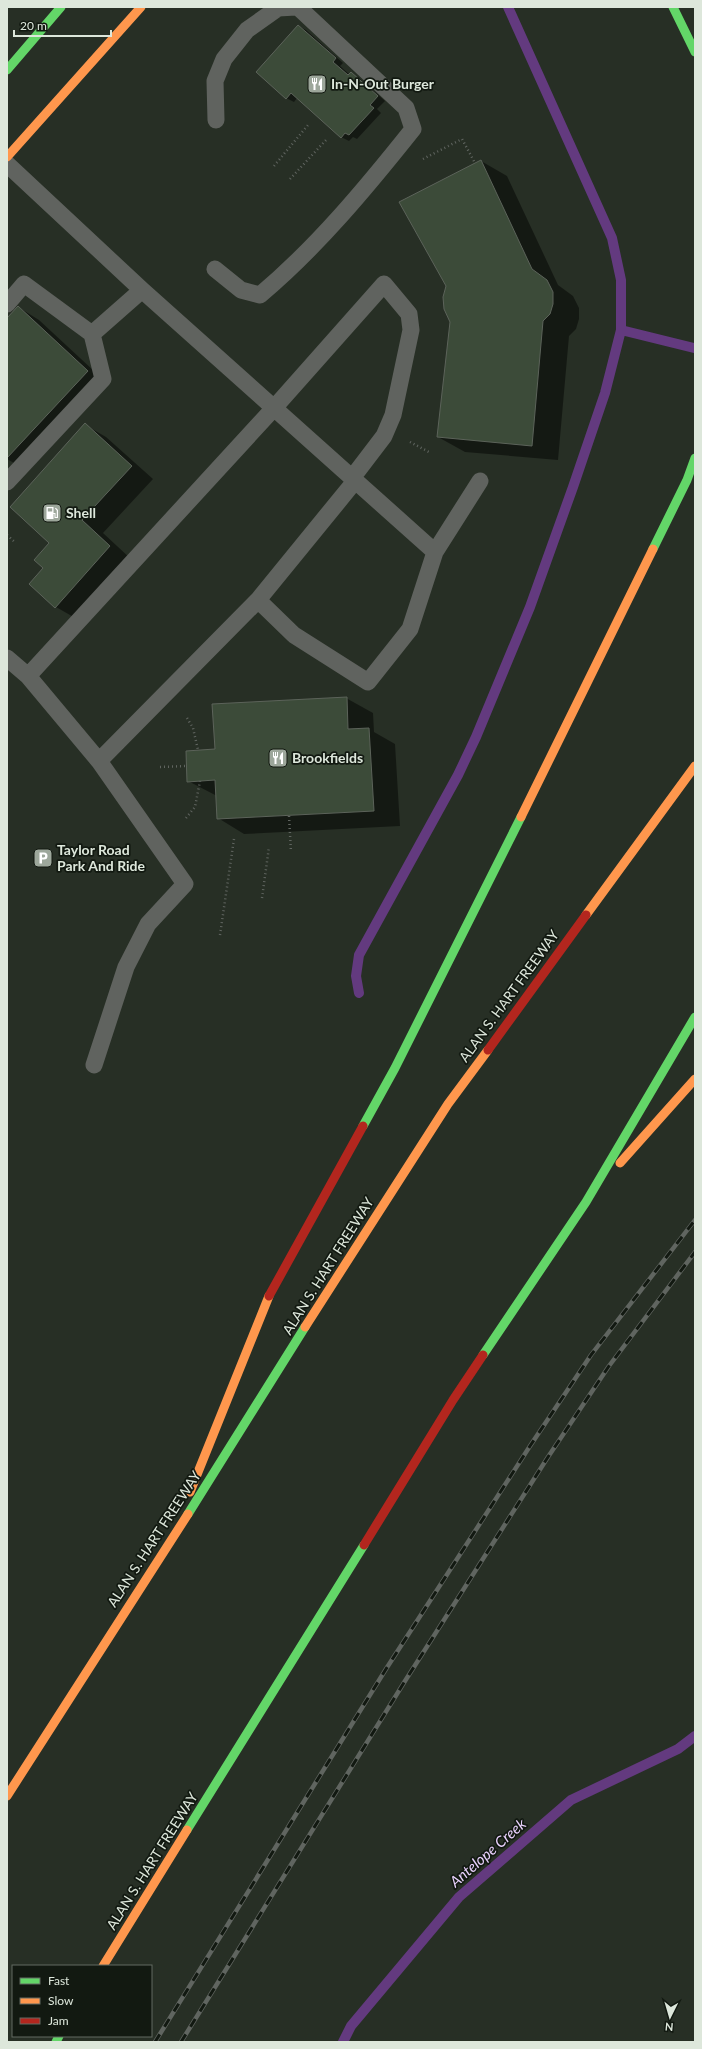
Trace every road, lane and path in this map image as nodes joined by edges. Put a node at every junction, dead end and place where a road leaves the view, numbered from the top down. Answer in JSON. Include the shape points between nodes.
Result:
{"nodes":[{"id":1,"x":61,"y":7,"type":"edge"},
{"id":2,"x":141,"y":7,"type":"edge"},
{"id":3,"x":297,"y":7,"type":"edge"},
{"id":4,"x":673,"y":7,"type":"edge"},
{"id":5,"x":695,"y":52,"type":"edge"},
{"id":6,"x":7,"y":70,"type":"edge"},
{"id":7,"x":216,"y":120,"type":"dead end"},
{"id":8,"x":308,"y":125,"type":"dead end"},
{"id":9,"x":326,"y":140,"type":"dead end"},
{"id":10,"x":7,"y":157,"type":"edge"},
{"id":11,"x":417,"y":162,"type":"dead end"},
{"id":12,"x":475,"y":162,"type":"dead end"},
{"id":13,"x":7,"y":164,"type":"edge"},
{"id":14,"x":274,"y":166,"type":"dead end"},
{"id":15,"x":290,"y":179,"type":"dead end"},
{"id":16,"x":215,"y":269,"type":"dead end"},
{"id":17,"x":142,"y":290,"type":"junction"},
{"id":18,"x":7,"y":304,"type":"edge"},
{"id":19,"x":92,"y":334,"type":"junction"},
{"id":20,"x":274,"y":408,"type":"junction"},
{"id":21,"x":695,"y":458,"type":"edge"},
{"id":22,"x":354,"y":480,"type":"junction"},
{"id":23,"x":480,"y":481,"type":"dead end"},
{"id":24,"x":7,"y":482,"type":"edge"},
{"id":25,"x":7,"y":535,"type":"edge"},
{"id":26,"x":16,"y":543,"type":"dead end"},
{"id":27,"x":434,"y":552,"type":"junction"},
{"id":28,"x":258,"y":600,"type":"junction"},
{"id":29,"x":7,"y":658,"type":"edge"},
{"id":30,"x":28,"y":676,"type":"junction"},
{"id":31,"x":187,"y":718,"type":"dead end"},
{"id":32,"x":198,"y":750,"type":"dead end"},
{"id":33,"x":99,"y":761,"type":"junction"},
{"id":34,"x":187,"y":766,"type":"dead end"},
{"id":35,"x":695,"y":766,"type":"edge"},
{"id":36,"x":160,"y":767,"type":"dead end"},
{"id":37,"x":200,"y":781,"type":"dead end"},
{"id":38,"x":289,"y":816,"type":"dead end"},
{"id":39,"x":186,"y":818,"type":"dead end"},
{"id":40,"x":234,"y":840,"type":"dead end"},
{"id":41,"x":269,"y":847,"type":"dead end"},
{"id":42,"x":291,"y":852,"type":"dead end"},
{"id":43,"x":262,"y":898,"type":"dead end"},
{"id":44,"x":220,"y":936,"type":"dead end"},
{"id":45,"x":695,"y":1017,"type":"edge"},
{"id":46,"x":94,"y":1065,"type":"dead end"},
{"id":47,"x":695,"y":1079,"type":"edge"},
{"id":48,"x":586,"y":1202,"type":"junction"},
{"id":49,"x":173,"y":1535,"type":"junction"},
{"id":50,"x":7,"y":1796,"type":"edge"},
{"id":51,"x":104,"y":1965,"type":"edge"}],
"edges":[{"from":1,"to":6,"type":"main road"},
{"from":2,"to":10,"type":"main road"},
{"from":3,"to":7,"type":"lane","via":[[278,8],[247,30],[224,59],[215,81]]},
{"from":3,"to":16,"type":"lane","via":[[406,108],[413,129],[380,170],[291,269],[260,295],[241,290]]},
{"from":4,"to":5,"type":"main road"},
{"from":8,"to":14,"type":"path"},
{"from":9,"to":15,"type":"path"},
{"from":11,"to":12,"type":"path","via":[[462,139]]},
{"from":13,"to":17,"type":"lane"},
{"from":17,"to":19,"type":"lane"},
{"from":17,"to":20,"type":"lane"},
{"from":18,"to":19,"type":"lane","via":[[24,284]]},
{"from":19,"to":24,"type":"lane","via":[[103,379]]},
{"from":20,"to":22,"type":"lane"},
{"from":20,"to":22,"type":"lane","via":[[384,284],[409,314],[411,330],[393,414],[384,436]]},
{"from":20,"to":30,"type":"lane"},
{"from":21,"to":49,"type":"main road","via":[[687,480],[552,755],[395,1068],[265,1303]]},
{"from":22,"to":27,"type":"lane"},
{"from":22,"to":28,"type":"lane"},
{"from":23,"to":27,"type":"lane"},
{"from":25,"to":26,"type":"path"},
{"from":27,"to":28,"type":"lane","via":[[410,629],[368,682],[294,634]]},
{"from":28,"to":33,"type":"lane"},
{"from":29,"to":30,"type":"lane"},
{"from":30,"to":33,"type":"lane"},
{"from":31,"to":32,"type":"path","via":[[193,728]]},
{"from":33,"to":46,"type":"lane","via":[[185,884],[148,924],[126,967]]},
{"from":34,"to":36,"type":"path"},
{"from":35,"to":49,"type":"main road","name":"ALAN S. HART FREEWAY","via":[[448,1104],[252,1415]]},
{"from":37,"to":39,"type":"path","via":[[195,807]]},
{"from":38,"to":42,"type":"path"},
{"from":40,"to":44,"type":"path"},
{"from":41,"to":43,"type":"path"},
{"from":45,"to":48,"type":"main road","name":"ALAN S. HART FREEWAY"},
{"from":47,"to":48,"type":"main road"},
{"from":48,"to":51,"type":"main road","name":"ALAN S. HART FREEWAY","via":[[453,1400]]},
{"from":49,"to":50,"type":"main road","name":"ALAN S. HART FREEWAY"}]}
